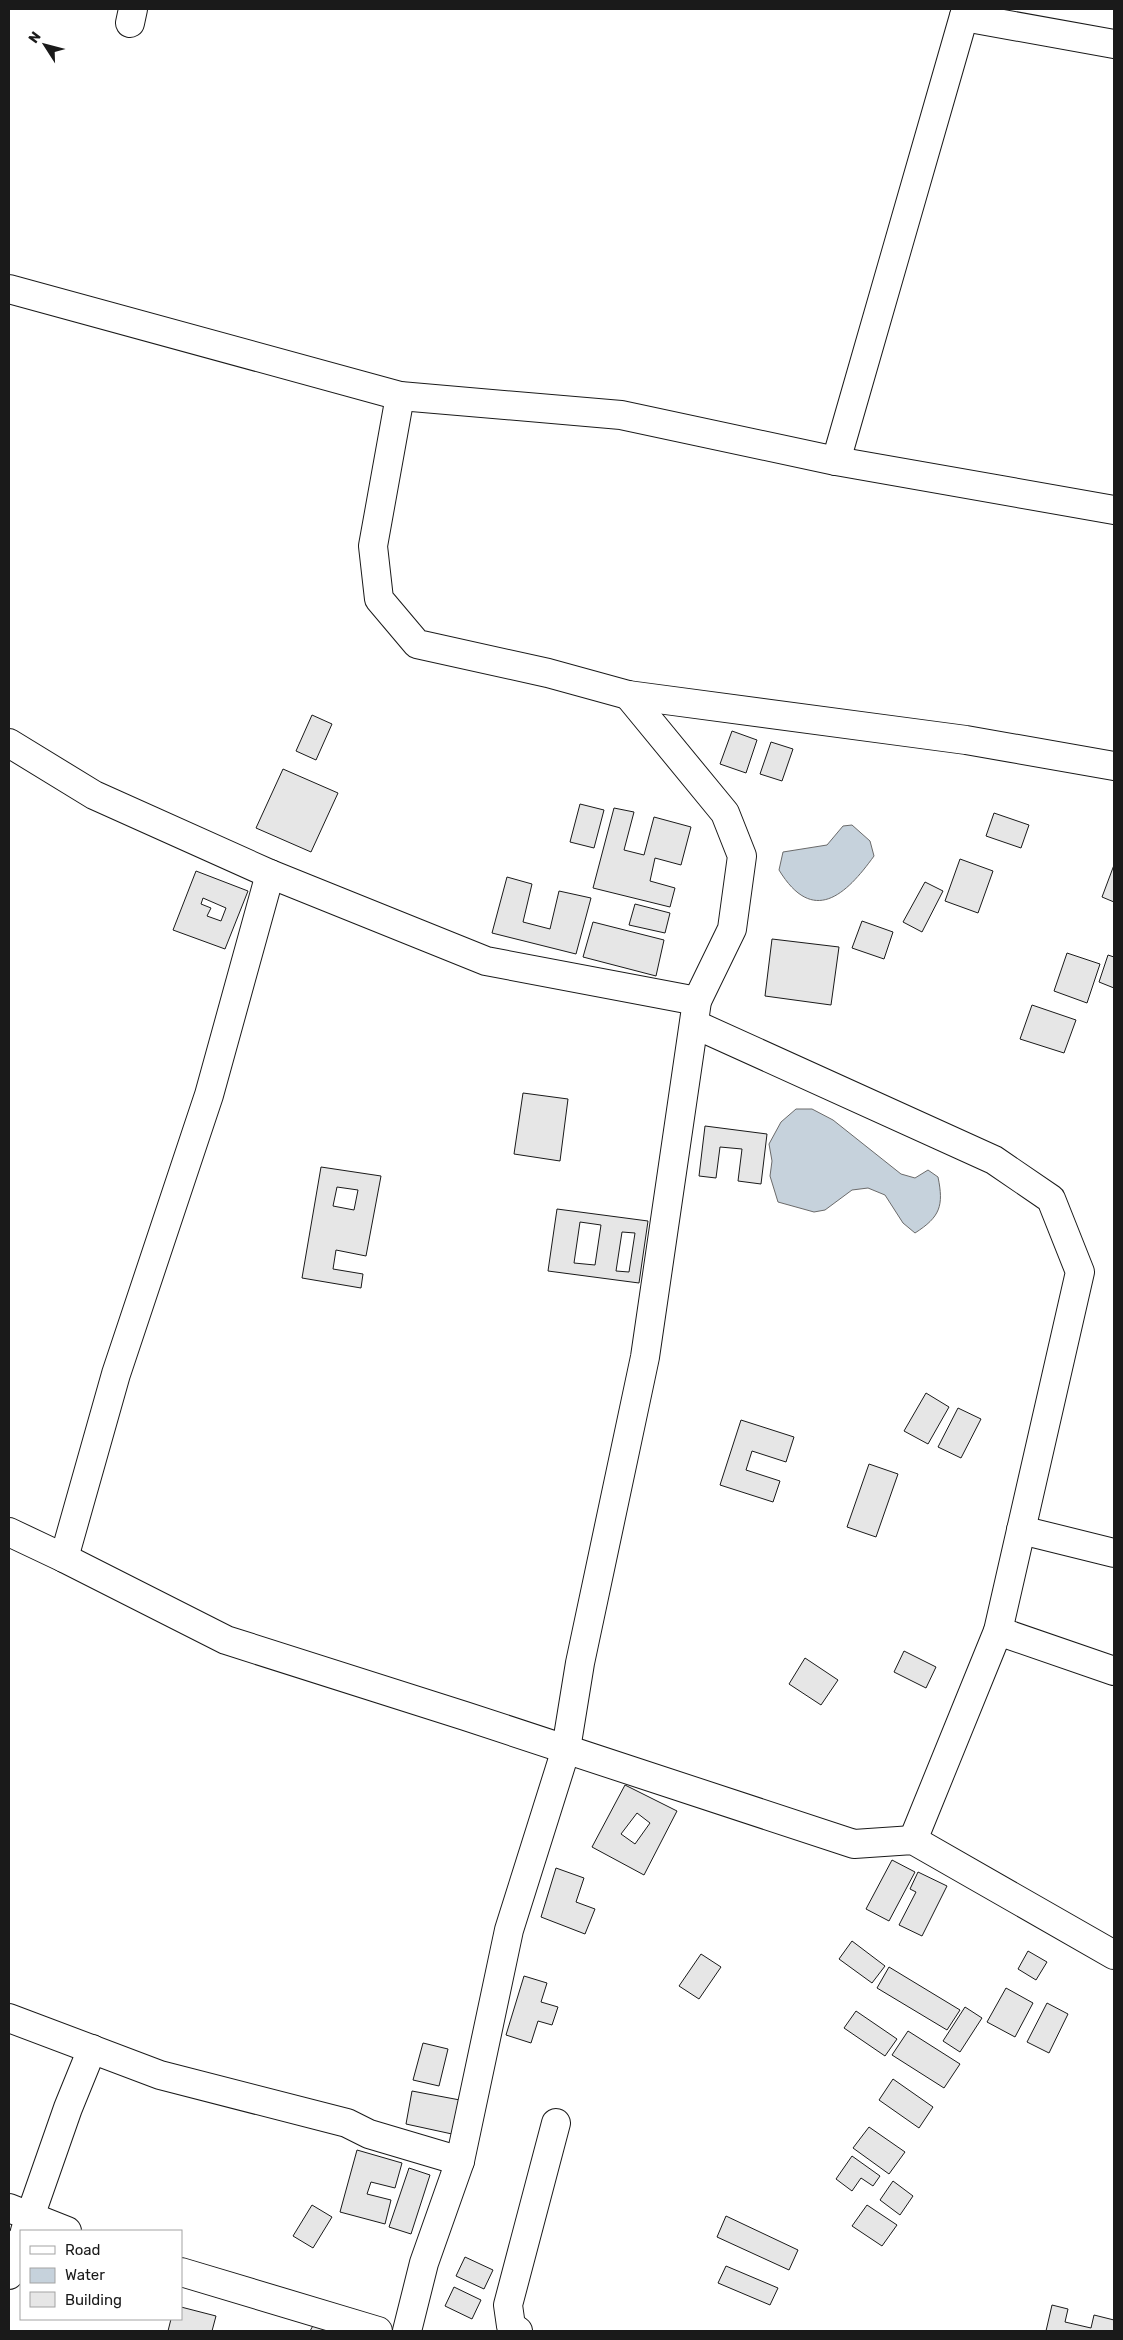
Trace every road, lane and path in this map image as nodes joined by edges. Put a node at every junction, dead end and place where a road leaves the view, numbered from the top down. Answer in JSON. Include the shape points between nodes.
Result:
{"nodes":[{"id":1,"x":965,"y":13,"type":"edge"},
{"id":2,"x":1114,"y":44,"type":"edge"},
{"id":3,"x":9,"y":290,"type":"edge"},
{"id":4,"x":400,"y":396,"type":"junction"},
{"id":5,"x":836,"y":461,"type":"junction"},
{"id":6,"x":1114,"y":510,"type":"edge"},
{"id":7,"x":628,"y":695,"type":"junction"},
{"id":8,"x":9,"y":743,"type":"edge"},
{"id":9,"x":1114,"y":766,"type":"edge"},
{"id":10,"x":270,"y":874,"type":"junction"},
{"id":11,"x":696,"y":1012,"type":"junction"},
{"id":12,"x":1021,"y":1530,"type":"junction"},
{"id":13,"x":9,"y":1532,"type":"edge"},
{"id":14,"x":1114,"y":1553,"type":"edge"},
{"id":15,"x":64,"y":1558,"type":"junction"},
{"id":16,"x":998,"y":1631,"type":"junction"},
{"id":17,"x":1114,"y":1670,"type":"edge"},
{"id":18,"x":566,"y":1748,"type":"junction"},
{"id":19,"x":913,"y":1840,"type":"junction"},
{"id":20,"x":1114,"y":1955,"type":"edge"},
{"id":21,"x":9,"y":2018,"type":"edge"},
{"id":22,"x":92,"y":2049,"type":"junction"},
{"id":23,"x":556,"y":2123,"type":"dead end"},
{"id":24,"x":460,"y":2161,"type":"junction"},
{"id":25,"x":21,"y":2224,"type":"edge"},
{"id":26,"x":60,"y":2230,"type":"edge"},
{"id":27,"x":182,"y":2272,"type":"edge"},
{"id":28,"x":9,"y":2275,"type":"edge"},
{"id":29,"x":378,"y":2331,"type":"edge"},
{"id":30,"x":408,"y":2331,"type":"edge"},
{"id":31,"x":518,"y":2331,"type":"edge"}],
"edges":[{"from":1,"to":2,"type":"street"},
{"from":1,"to":5,"type":"street"},
{"from":3,"to":4,"type":"street"},
{"from":4,"to":5,"type":"street","via":[[621,415]]},
{"from":4,"to":7,"type":"street","via":[[373,546],[379,599],[416,644],[548,673]]},
{"from":5,"to":6,"type":"street"},
{"from":7,"to":9,"type":"street","via":[[966,740]]},
{"from":7,"to":11,"type":"street","via":[[725,813],[742,856],[732,929]]},
{"from":8,"to":10,"type":"street","via":[[94,795]]},
{"from":10,"to":11,"type":"street","via":[[486,961]]},
{"from":10,"to":15,"type":"street","via":[[208,1095],[116,1374]]},
{"from":11,"to":12,"type":"street","via":[[994,1160],[1051,1199],[1080,1272]]},
{"from":11,"to":18,"type":"street","via":[[645,1357],[580,1663]]},
{"from":12,"to":14,"type":"street"},
{"from":12,"to":16,"type":"street"},
{"from":13,"to":15,"type":"street"},
{"from":15,"to":18,"type":"street","via":[[226,1640]]},
{"from":16,"to":17,"type":"street"},
{"from":16,"to":19,"type":"street"},
{"from":18,"to":19,"type":"street","via":[[854,1844]]},
{"from":18,"to":24,"type":"street","via":[[509,1930]]},
{"from":19,"to":20,"type":"street"},
{"from":21,"to":22,"type":"street"},
{"from":22,"to":24,"type":"street","via":[[160,2075],[347,2123],[370,2134]]},
{"from":22,"to":25,"type":"street"},
{"from":23,"to":31,"type":"street","via":[[508,2305],[512,2326]]},
{"from":24,"to":30,"type":"street","via":[[424,2263]]},
{"from":25,"to":26,"type":"street"},
{"from":25,"to":28,"type":"street"},
{"from":27,"to":29,"type":"street"}]}
